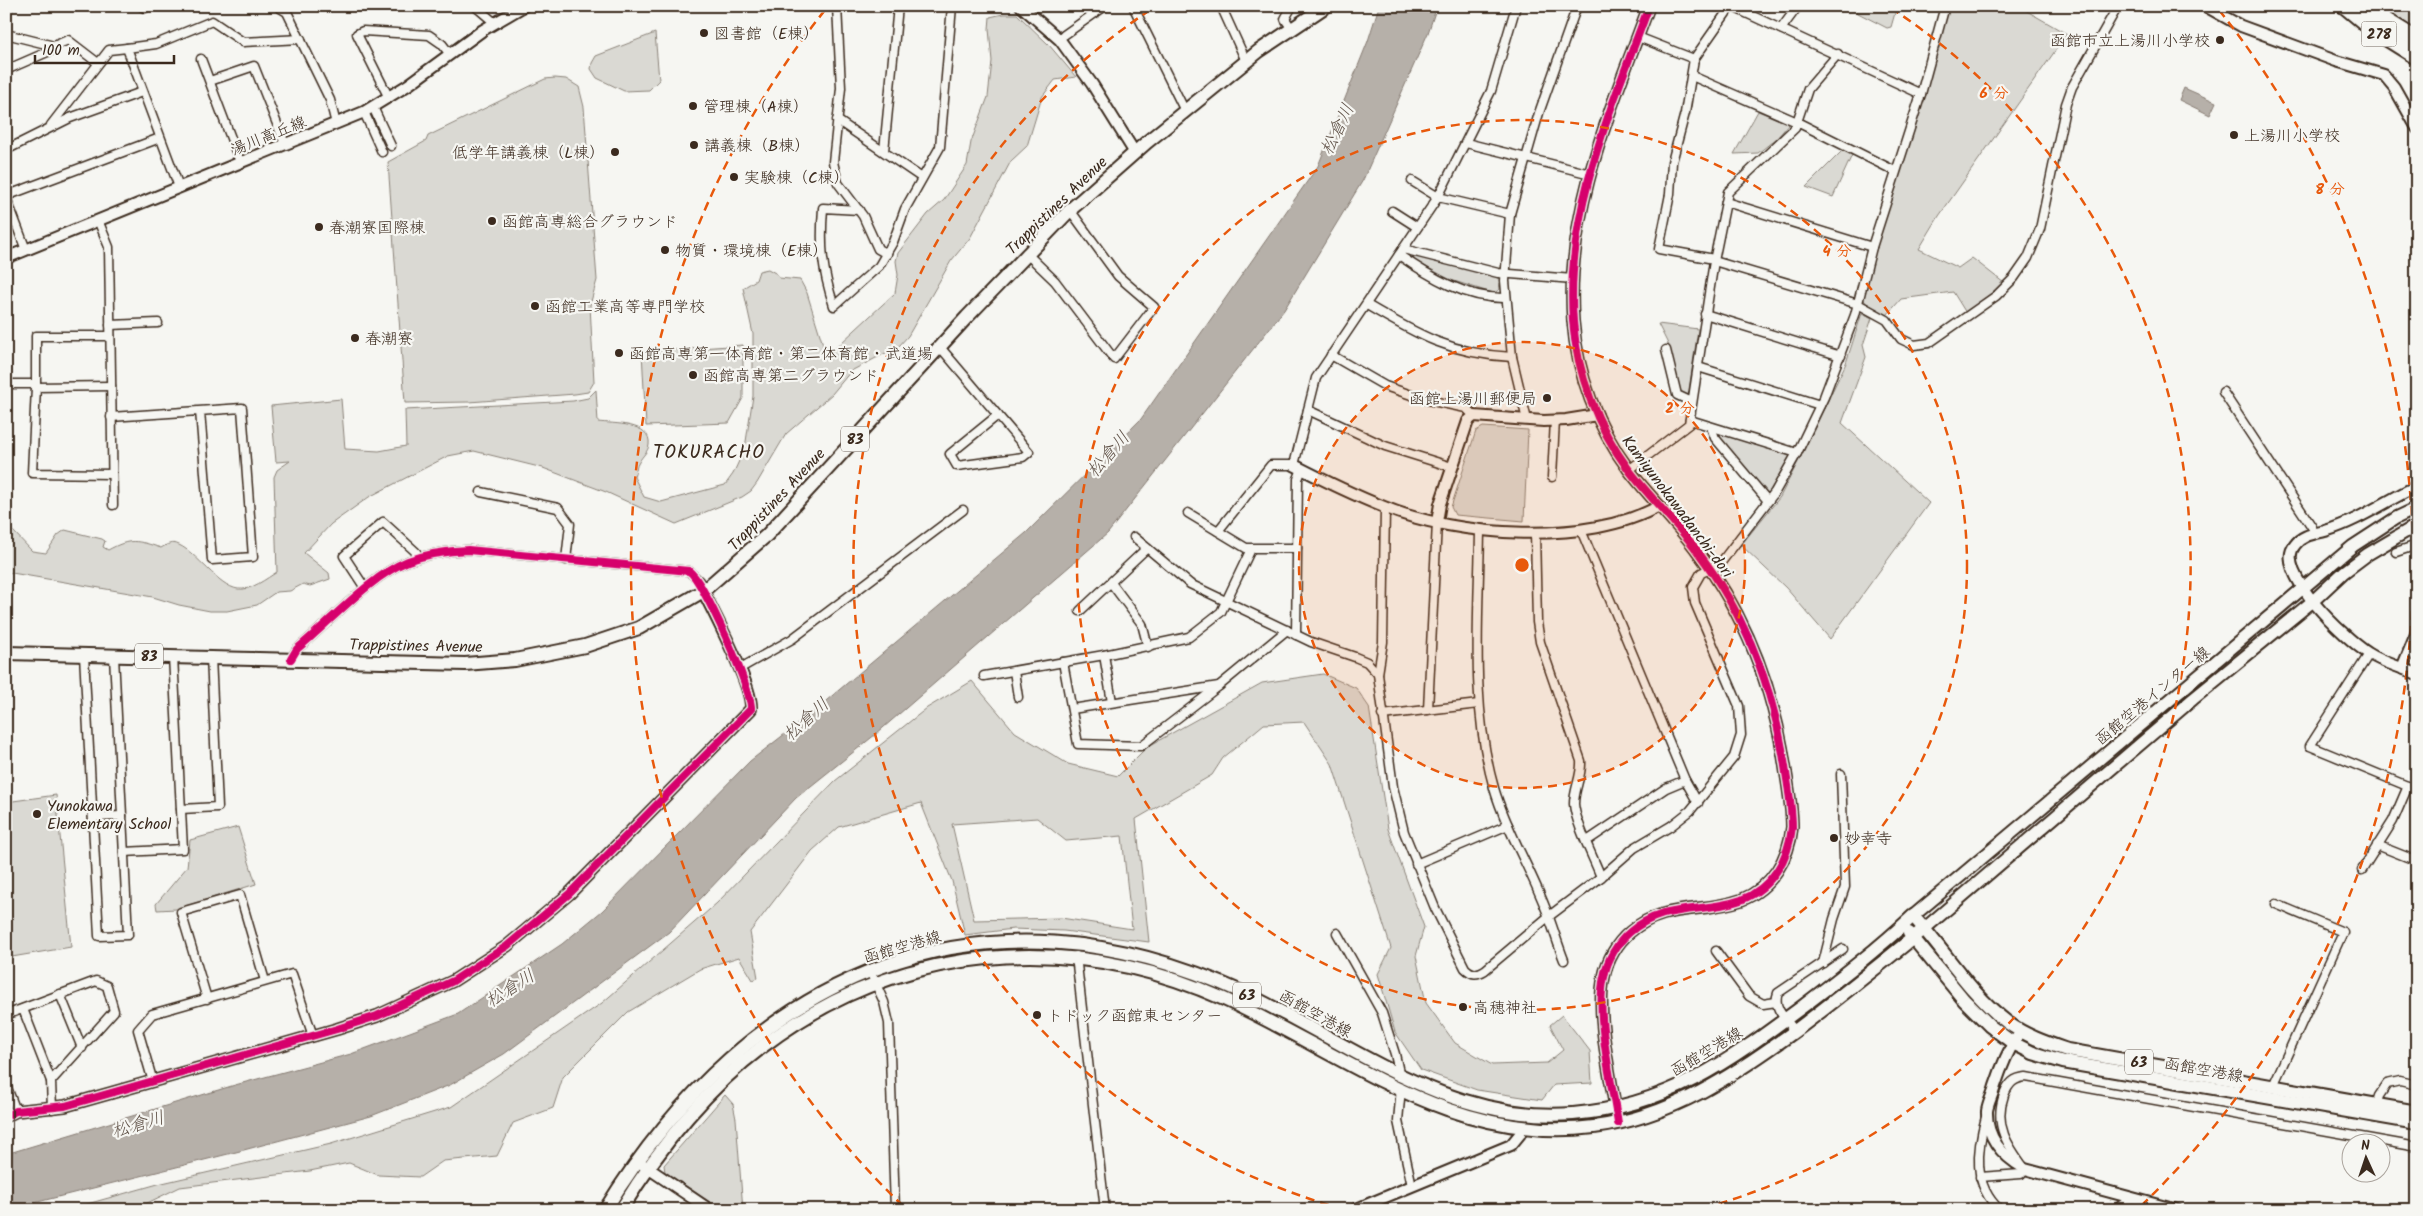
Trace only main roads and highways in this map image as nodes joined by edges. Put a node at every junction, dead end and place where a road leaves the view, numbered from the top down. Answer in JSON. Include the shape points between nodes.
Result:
{"nodes":[{"id":1,"x":1326,"y":6,"type":"edge"},
{"id":2,"x":2345,"y":6,"type":"edge"},
{"id":3,"x":2362,"y":6,"type":"edge"},
{"id":4,"x":2417,"y":40,"type":"edge"},
{"id":5,"x":2417,"y":57,"type":"edge"},
{"id":6,"x":2417,"y":508,"type":"edge"},
{"id":7,"x":2417,"y":525,"type":"edge"},
{"id":8,"x":6,"y":653,"type":"edge"},
{"id":9,"x":1909,"y":920,"type":"junction"},
{"id":10,"x":1924,"y":928,"type":"junction"},
{"id":11,"x":1912,"y":938,"type":"junction"},
{"id":12,"x":1076,"y":951,"type":"junction"},
{"id":13,"x":2375,"y":1110,"type":"junction"},
{"id":14,"x":2417,"y":1112,"type":"edge"},
{"id":15,"x":2417,"y":1123,"type":"edge"},
{"id":16,"x":643,"y":1165,"type":"junction"},
{"id":17,"x":605,"y":1210,"type":"edge"},
{"id":18,"x":621,"y":1210,"type":"edge"}],
"edges":[{"from":1,"to":8,"type":"main road","name":"Trappistines Avenue","number":"83","via":[[1246,61],[1070,210],[767,535],[703,591],[639,628],[585,646],[515,660],[465,664]]},
{"from":2,"to":5,"type":"highway","number":"278","via":[[2374,30]]},
{"from":3,"to":4,"type":"highway","number":"278"},
{"from":6,"to":9,"type":"main road","name":"函館空港インター線","via":[[2374,532],[2304,588]]},
{"from":7,"to":10,"type":"main road","name":"函館空港インター線","via":[[2344,572]]},
{"from":9,"to":10,"type":"main road","name":"函館空港線","number":"63"},
{"from":9,"to":11,"type":"main road","name":"函館空港線","number":"63"},
{"from":9,"to":12,"type":"main road","name":"函館空港線","number":"63","via":[[1786,1019],[1707,1074],[1660,1095],[1616,1108],[1570,1114],[1524,1113],[1460,1100],[1400,1076],[1257,1000],[1192,971],[1133,953]]},
{"from":10,"to":11,"type":"main road","name":"函館空港線","number":"63"},
{"from":10,"to":13,"type":"main road","name":"函館空港線","number":"63","via":[[1996,1013],[2021,1031],[2067,1050],[2272,1086]]},
{"from":11,"to":12,"type":"main road","name":"函館空港線","number":"63","via":[[1758,1058],[1697,1096],[1664,1110],[1618,1123],[1567,1129],[1494,1123],[1455,1112],[1402,1092],[1224,999],[1142,969]]},
{"from":11,"to":13,"type":"main road","name":"函館空港線","number":"63","via":[[1990,1026],[2034,1053],[2063,1062]]},
{"from":12,"to":16,"type":"main road","name":"函館空港線","number":"63","via":[[966,960],[872,977],[760,1048]]},
{"from":13,"to":14,"type":"main road","name":"函館空港線","number":"63"},
{"from":13,"to":15,"type":"main road","name":"函館空港線","number":"63"},
{"from":16,"to":17,"type":"main road","name":"函館空港線","number":"63"},
{"from":16,"to":18,"type":"main road","name":"函館空港線","number":"63"}]}
